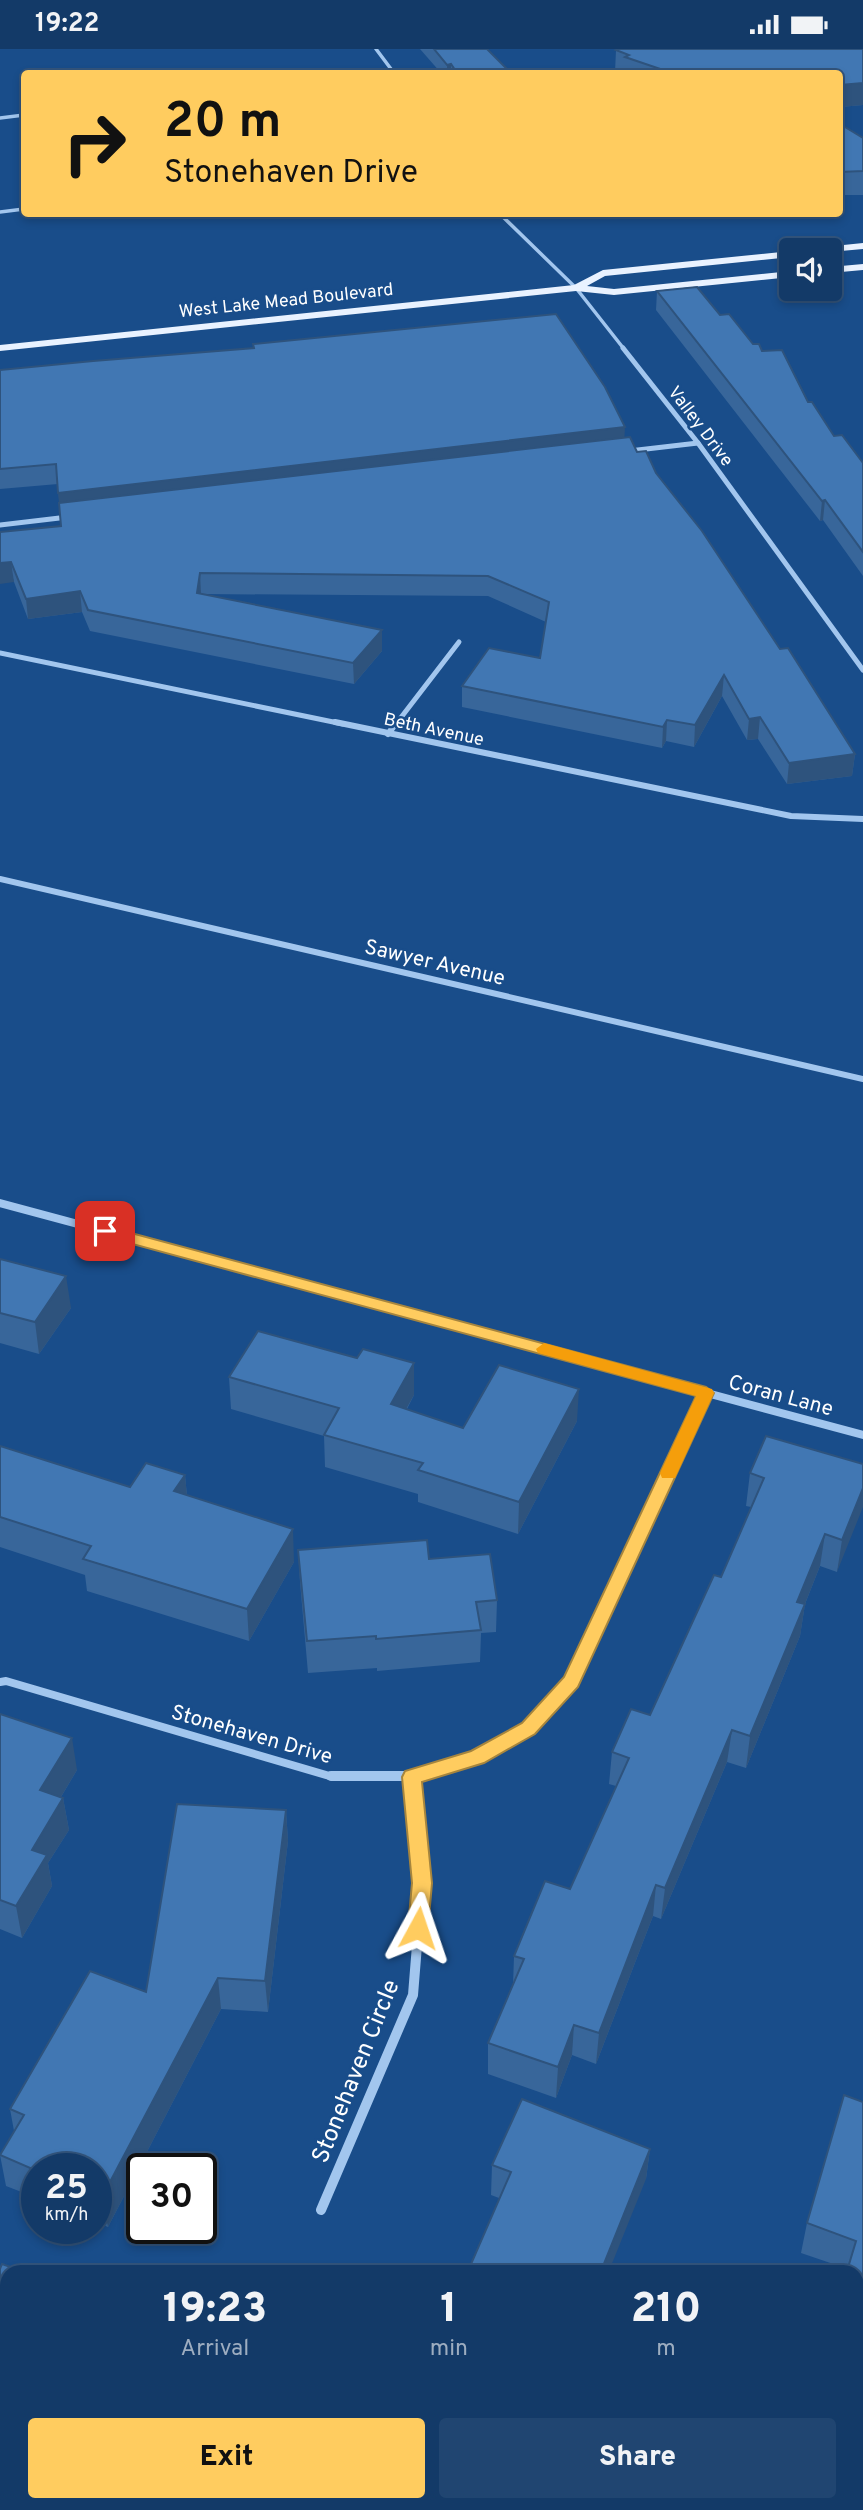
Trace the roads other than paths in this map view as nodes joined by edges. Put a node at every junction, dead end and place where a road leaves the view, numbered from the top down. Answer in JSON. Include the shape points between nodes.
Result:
{"nodes":[{"id":1,"x":376,"y":49,"type":"edge"},
{"id":2,"x":392,"y":70,"type":"edge"},
{"id":3,"x":21,"y":115,"type":"edge"},
{"id":4,"x":0,"y":118,"type":"edge"},
{"id":5,"x":21,"y":209,"type":"edge"},
{"id":6,"x":0,"y":212,"type":"edge"},
{"id":7,"x":503,"y":217,"type":"edge"},
{"id":8,"x":863,"y":246,"type":"edge"},
{"id":9,"x":842,"y":248,"type":"edge"},
{"id":10,"x":779,"y":255,"type":"edge"},
{"id":11,"x":863,"y":267,"type":"edge"},
{"id":12,"x":842,"y":269,"type":"edge"},
{"id":13,"x":779,"y":275,"type":"edge"},
{"id":14,"x":576,"y":288,"type":"junction"},
{"id":15,"x":0,"y":348,"type":"edge"},
{"id":16,"x":698,"y":443,"type":"junction"},
{"id":17,"x":616,"y":452,"type":"edge"},
{"id":18,"x":82,"y":516,"type":"edge"},
{"id":19,"x":0,"y":525,"type":"edge"},
{"id":20,"x":459,"y":642,"type":"dead end"},
{"id":21,"x":0,"y":653,"type":"edge"},
{"id":22,"x":863,"y":670,"type":"edge"},
{"id":23,"x":388,"y":734,"type":"junction"},
{"id":24,"x":863,"y":819,"type":"edge"},
{"id":25,"x":0,"y":879,"type":"edge"},
{"id":26,"x":863,"y":1079,"type":"edge"},
{"id":27,"x":0,"y":1203,"type":"edge"},
{"id":28,"x":706,"y":1393,"type":"junction"},
{"id":29,"x":863,"y":1435,"type":"edge"},
{"id":30,"x":0,"y":1682,"type":"edge"},
{"id":31,"x":411,"y":1777,"type":"junction"},
{"id":32,"x":321,"y":2210,"type":"dead end"}],
"edges":[{"from":1,"to":2,"type":"street"},
{"from":3,"to":4,"type":"street"},
{"from":5,"to":6,"type":"street"},
{"from":7,"to":14,"type":"street","name":"Valley Drive"},
{"from":8,"to":9,"type":"main road"},
{"from":10,"to":14,"type":"main road","name":"West Lake Mead Boulevard","via":[[603,273]]},
{"from":11,"to":12,"type":"main road"},
{"from":13,"to":14,"type":"main road","name":"West Lake Mead Boulevard","via":[[614,292]]},
{"from":14,"to":15,"type":"main road","name":"West Lake Mead Boulevard"},
{"from":14,"to":16,"type":"street","name":"Valley Drive"},
{"from":16,"to":17,"type":"street"},
{"from":16,"to":22,"type":"street","name":"Valley Drive"},
{"from":18,"to":19,"type":"street"},
{"from":20,"to":23,"type":"street"},
{"from":21,"to":23,"type":"street","name":"Beth Avenue"},
{"from":23,"to":24,"type":"street","name":"Beth Avenue","via":[[791,816]]},
{"from":25,"to":26,"type":"street","name":"Sawyer Avenue"},
{"from":27,"to":28,"type":"street","name":"Coran Lane"},
{"from":28,"to":29,"type":"street","name":"Coran Lane"},
{"from":28,"to":31,"type":"street","name":"Stonehaven Drive","via":[[571,1682],[528,1728],[477,1758]]},
{"from":30,"to":31,"type":"street","name":"Stonehaven Drive","via":[[333,1777]]},
{"from":31,"to":32,"type":"street","name":"Stonehaven Circle","via":[[422,1883],[413,1995]]}]}
